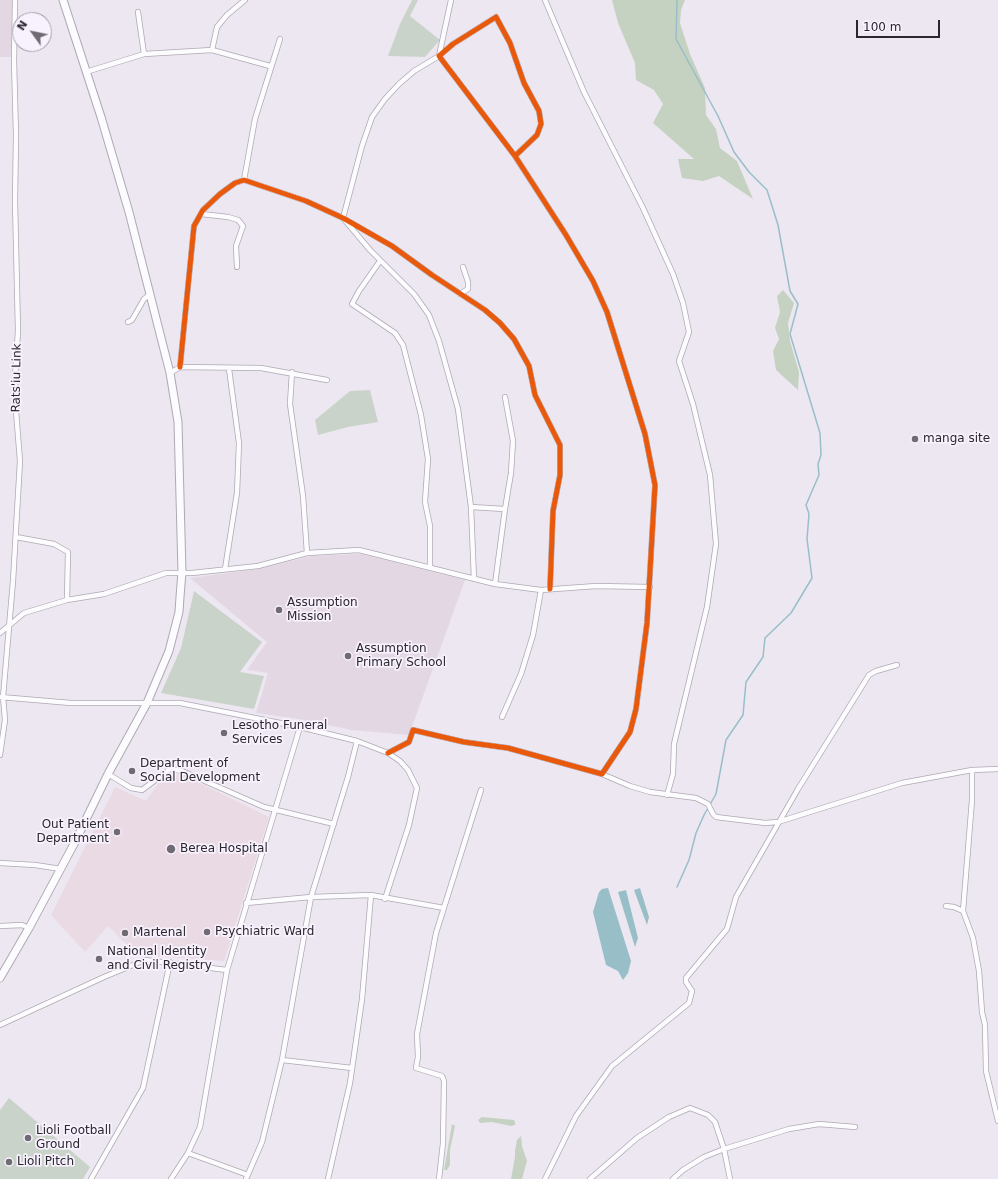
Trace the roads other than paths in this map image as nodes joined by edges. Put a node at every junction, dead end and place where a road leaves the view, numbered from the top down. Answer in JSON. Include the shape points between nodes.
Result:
{"nodes":[{"id":1,"x":15,"y":0,"type":"edge"},
{"id":2,"x":63,"y":0,"type":"edge"},
{"id":3,"x":245,"y":0,"type":"edge"},
{"id":4,"x":451,"y":0,"type":"edge"},
{"id":5,"x":545,"y":0,"type":"edge"},
{"id":6,"x":138,"y":12,"type":"dead end"},
{"id":7,"x":280,"y":39,"type":"dead end"},
{"id":8,"x":212,"y":50,"type":"junction"},
{"id":9,"x":144,"y":54,"type":"junction"},
{"id":10,"x":439,"y":56,"type":"junction"},
{"id":11,"x":270,"y":66,"type":"junction"},
{"id":12,"x":86,"y":72,"type":"junction"},
{"id":13,"x":515,"y":156,"type":"junction"},
{"id":14,"x":244,"y":180,"type":"junction"},
{"id":15,"x":202,"y":214,"type":"junction"},
{"id":16,"x":343,"y":218,"type":"junction"},
{"id":17,"x":380,"y":261,"type":"junction"},
{"id":18,"x":237,"y":267,"type":"dead end"},
{"id":19,"x":463,"y":267,"type":"dead end"},
{"id":20,"x":460,"y":294,"type":"junction"},
{"id":21,"x":149,"y":295,"type":"junction"},
{"id":22,"x":128,"y":322,"type":"dead end"},
{"id":23,"x":180,"y":367,"type":"junction"},
{"id":24,"x":229,"y":369,"type":"junction"},
{"id":25,"x":292,"y":372,"type":"junction"},
{"id":26,"x":170,"y":373,"type":"junction"},
{"id":27,"x":327,"y":380,"type":"dead end"},
{"id":28,"x":505,"y":397,"type":"dead end"},
{"id":29,"x":470,"y":507,"type":"junction"},
{"id":30,"x":504,"y":509,"type":"junction"},
{"id":31,"x":16,"y":537,"type":"junction"},
{"id":32,"x":307,"y":553,"type":"junction"},
{"id":33,"x":430,"y":566,"type":"junction"},
{"id":34,"x":225,"y":569,"type":"junction"},
{"id":35,"x":182,"y":572,"type":"junction"},
{"id":36,"x":474,"y":579,"type":"junction"},
{"id":37,"x":495,"y":584,"type":"junction"},
{"id":38,"x":650,"y":587,"type":"junction"},
{"id":39,"x":550,"y":589,"type":"junction"},
{"id":40,"x":541,"y":590,"type":"junction"},
{"id":41,"x":67,"y":600,"type":"junction"},
{"id":42,"x":9,"y":623,"type":"junction"},
{"id":43,"x":0,"y":633,"type":"edge"},
{"id":44,"x":897,"y":665,"type":"dead end"},
{"id":45,"x":1,"y":697,"type":"edge"},
{"id":46,"x":148,"y":702,"type":"junction"},
{"id":47,"x":502,"y":717,"type":"dead end"},
{"id":48,"x":300,"y":727,"type":"junction"},
{"id":49,"x":357,"y":741,"type":"junction"},
{"id":50,"x":388,"y":753,"type":"junction"},
{"id":51,"x":0,"y":755,"type":"edge"},
{"id":52,"x":998,"y":769,"type":"edge"},
{"id":53,"x":972,"y":770,"type":"junction"},
{"id":54,"x":108,"y":774,"type":"junction"},
{"id":55,"x":602,"y":774,"type":"junction"},
{"id":56,"x":481,"y":790,"type":"dead end"},
{"id":57,"x":667,"y":795,"type":"junction"},
{"id":58,"x":276,"y":810,"type":"junction"},
{"id":59,"x":778,"y":822,"type":"junction"},
{"id":60,"x":334,"y":824,"type":"junction"},
{"id":61,"x":0,"y":863,"type":"edge"},
{"id":62,"x":61,"y":869,"type":"junction"},
{"id":63,"x":370,"y":895,"type":"junction"},
{"id":64,"x":310,"y":897,"type":"junction"},
{"id":65,"x":386,"y":898,"type":"junction"},
{"id":66,"x":246,"y":903,"type":"junction"},
{"id":67,"x":946,"y":906,"type":"dead end"},
{"id":68,"x":444,"y":908,"type":"junction"},
{"id":69,"x":963,"y":911,"type":"junction"},
{"id":70,"x":0,"y":926,"type":"edge"},
{"id":71,"x":30,"y":928,"type":"junction"},
{"id":72,"x":170,"y":962,"type":"junction"},
{"id":73,"x":227,"y":970,"type":"junction"},
{"id":74,"x":0,"y":978,"type":"edge"},
{"id":75,"x":0,"y":1025,"type":"edge"},
{"id":76,"x":282,"y":1060,"type":"junction"},
{"id":77,"x":352,"y":1068,"type":"junction"},
{"id":78,"x":998,"y":1121,"type":"edge"},
{"id":79,"x":855,"y":1127,"type":"dead end"},
{"id":80,"x":724,"y":1149,"type":"junction"},
{"id":81,"x":188,"y":1153,"type":"junction"},
{"id":82,"x":247,"y":1177,"type":"edge"},
{"id":83,"x":91,"y":1179,"type":"edge"},
{"id":84,"x":171,"y":1179,"type":"edge"},
{"id":85,"x":328,"y":1179,"type":"edge"},
{"id":86,"x":439,"y":1179,"type":"edge"},
{"id":87,"x":545,"y":1179,"type":"edge"},
{"id":88,"x":590,"y":1179,"type":"edge"},
{"id":89,"x":674,"y":1179,"type":"edge"},
{"id":90,"x":730,"y":1179,"type":"edge"}],
"edges":[{"from":1,"to":31,"type":"street","name":"Rats'iu Link","via":[[18,331],[16,411],[20,461]]},
{"from":2,"to":12,"type":"main road"},
{"from":3,"to":8,"type":"street","via":[[217,27]]},
{"from":4,"to":10,"type":"street"},
{"from":5,"to":57,"type":"street","via":[[584,92],[643,208],[673,274],[689,332],[678,361],[693,404],[710,475],[716,544],[707,607],[674,744],[673,774]]},
{"from":6,"to":9,"type":"street"},
{"from":7,"to":11,"type":"street"},
{"from":8,"to":9,"type":"street"},
{"from":8,"to":11,"type":"street"},
{"from":9,"to":12,"type":"street"},
{"from":10,"to":13,"type":"street"},
{"from":10,"to":13,"type":"street","via":[[496,17],[539,111],[541,124],[537,135]]},
{"from":10,"to":16,"type":"street","via":[[414,71],[376,110],[362,146]]},
{"from":11,"to":14,"type":"street","via":[[251,137]]},
{"from":12,"to":21,"type":"main road","via":[[129,212]]},
{"from":13,"to":38,"type":"street","via":[[593,282],[607,312],[629,382],[645,434],[655,485]]},
{"from":14,"to":15,"type":"street","via":[[220,194]]},
{"from":14,"to":16,"type":"street","via":[[306,201]]},
{"from":15,"to":18,"type":"street","via":[[228,217],[238,220],[243,226],[236,246]]},
{"from":15,"to":23,"type":"street","via":[[194,226]]},
{"from":16,"to":17,"type":"street"},
{"from":16,"to":20,"type":"street","via":[[392,246]]},
{"from":17,"to":29,"type":"street","via":[[414,294],[429,315],[439,341],[458,409]]},
{"from":17,"to":33,"type":"street","via":[[358,291],[352,304],[395,333],[403,345],[421,415],[428,459],[425,502],[430,526]]},
{"from":19,"to":20,"type":"street","via":[[468,289]]},
{"from":20,"to":39,"type":"street","via":[[500,322],[514,339],[529,366],[536,395],[560,445],[560,475],[553,512]]},
{"from":21,"to":22,"type":"street"},
{"from":21,"to":26,"type":"main road"},
{"from":23,"to":24,"type":"street"},
{"from":23,"to":26,"type":"street"},
{"from":24,"to":25,"type":"street","via":[[261,368]]},
{"from":24,"to":34,"type":"street","via":[[239,443],[237,493]]},
{"from":25,"to":27,"type":"street"},
{"from":25,"to":32,"type":"street","via":[[290,404],[303,496]]},
{"from":26,"to":35,"type":"main road","via":[[178,422]]},
{"from":28,"to":30,"type":"street","via":[[514,441],[512,473]]},
{"from":29,"to":30,"type":"street"},
{"from":29,"to":36,"type":"street"},
{"from":30,"to":37,"type":"street"},
{"from":31,"to":41,"type":"street","via":[[54,544],[68,552]]},
{"from":31,"to":42,"type":"street","name":"Rats'iu Link"},
{"from":32,"to":33,"type":"street","via":[[359,550]]},
{"from":32,"to":34,"type":"street","via":[[258,566]]},
{"from":33,"to":36,"type":"street"},
{"from":34,"to":35,"type":"street"},
{"from":35,"to":41,"type":"street","via":[[166,573],[104,594]]},
{"from":35,"to":46,"type":"main road","via":[[175,630],[163,668]]},
{"from":36,"to":37,"type":"street"},
{"from":37,"to":40,"type":"street"},
{"from":38,"to":39,"type":"street","via":[[596,586]]},
{"from":38,"to":55,"type":"street","via":[[636,709],[630,732]]},
{"from":39,"to":40,"type":"street"},
{"from":40,"to":47,"type":"street","via":[[533,635],[521,674]]},
{"from":41,"to":42,"type":"street","via":[[24,613]]},
{"from":42,"to":43,"type":"street"},
{"from":42,"to":45,"type":"street","name":"Rats'iu Link"},
{"from":44,"to":59,"type":"street","via":[[869,675]]},
{"from":45,"to":46,"type":"street","via":[[71,703]]},
{"from":45,"to":51,"type":"street","name":"Rats'iu Link","via":[[5,720]]},
{"from":46,"to":48,"type":"street","via":[[180,703]]},
{"from":46,"to":54,"type":"main road"},
{"from":48,"to":49,"type":"street"},
{"from":48,"to":58,"type":"street"},
{"from":49,"to":50,"type":"street"},
{"from":49,"to":60,"type":"street"},
{"from":50,"to":55,"type":"street","via":[[409,742],[413,730],[464,742],[508,748]]},
{"from":50,"to":65,"type":"street","via":[[400,760],[417,788],[409,825]]},
{"from":52,"to":53,"type":"street"},
{"from":53,"to":59,"type":"street","via":[[902,783]]},
{"from":53,"to":69,"type":"street"},
{"from":54,"to":58,"type":"street","via":[[130,788],[142,790],[170,769],[182,771]]},
{"from":54,"to":62,"type":"main road"},
{"from":55,"to":57,"type":"street","via":[[630,786]]},
{"from":56,"to":68,"type":"street"},
{"from":57,"to":59,"type":"street","via":[[696,798],[708,804],[716,816],[765,823]]},
{"from":58,"to":60,"type":"street"},
{"from":58,"to":66,"type":"street"},
{"from":59,"to":87,"type":"street","via":[[736,897],[727,929],[686,978],[692,991],[689,1003],[612,1066],[576,1116]]},
{"from":60,"to":64,"type":"street"},
{"from":61,"to":62,"type":"street"},
{"from":62,"to":71,"type":"main road"},
{"from":63,"to":64,"type":"street"},
{"from":63,"to":65,"type":"street"},
{"from":63,"to":77,"type":"street","via":[[362,999]]},
{"from":64,"to":66,"type":"street"},
{"from":64,"to":76,"type":"street"},
{"from":65,"to":68,"type":"street"},
{"from":66,"to":73,"type":"street"},
{"from":67,"to":69,"type":"street"},
{"from":68,"to":86,"type":"street","via":[[429,964],[417,1034],[416,1068],[442,1076],[444,1081]]},
{"from":69,"to":78,"type":"street","via":[[973,938],[979,971],[985,1025],[986,1072]]},
{"from":70,"to":71,"type":"street","via":[[22,925]]},
{"from":71,"to":74,"type":"main road"},
{"from":72,"to":73,"type":"street"},
{"from":72,"to":75,"type":"street","via":[[145,960]]},
{"from":72,"to":83,"type":"street","via":[[143,1088]]},
{"from":73,"to":81,"type":"street","via":[[200,1127]]},
{"from":76,"to":77,"type":"street"},
{"from":76,"to":82,"type":"street","via":[[262,1142]]},
{"from":77,"to":85,"type":"street","via":[[342,1126]]},
{"from":79,"to":80,"type":"street","via":[[820,1124],[789,1129]]},
{"from":80,"to":88,"type":"street","via":[[715,1122],[708,1114],[690,1108],[669,1116],[637,1138]]},
{"from":80,"to":89,"type":"street","via":[[704,1157]]},
{"from":80,"to":90,"type":"street"},
{"from":81,"to":82,"type":"street"},
{"from":81,"to":84,"type":"street"}]}
